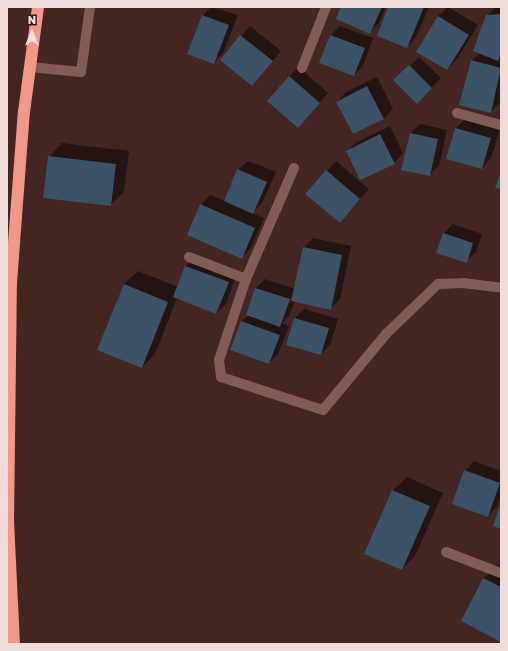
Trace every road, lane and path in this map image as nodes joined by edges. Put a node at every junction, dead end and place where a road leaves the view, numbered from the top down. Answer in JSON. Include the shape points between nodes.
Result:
{"nodes":[{"id":1,"x":38,"y":7,"type":"edge"},
{"id":2,"x":90,"y":7,"type":"edge"},
{"id":3,"x":326,"y":7,"type":"edge"},
{"id":4,"x":30,"y":67,"type":"junction"},
{"id":5,"x":302,"y":68,"type":"dead end"},
{"id":6,"x":457,"y":114,"type":"dead end"},
{"id":7,"x":501,"y":125,"type":"edge"},
{"id":8,"x":294,"y":168,"type":"dead end"},
{"id":9,"x":189,"y":257,"type":"dead end"},
{"id":10,"x":246,"y":279,"type":"junction"},
{"id":11,"x":501,"y":288,"type":"edge"},
{"id":12,"x":446,"y":552,"type":"dead end"},
{"id":13,"x":501,"y":573,"type":"edge"},
{"id":14,"x":14,"y":644,"type":"edge"}],
"edges":[{"from":1,"to":4,"type":"highway"},
{"from":2,"to":4,"type":"lane","via":[[81,72]]},
{"from":3,"to":5,"type":"lane"},
{"from":4,"to":14,"type":"highway","via":[[24,112],[11,283],[8,522]]},
{"from":6,"to":7,"type":"lane"},
{"from":8,"to":10,"type":"lane"},
{"from":9,"to":10,"type":"lane"},
{"from":10,"to":11,"type":"lane","via":[[219,360],[221,377],[323,410],[387,333],[438,284],[463,283]]},
{"from":12,"to":13,"type":"lane"}]}
